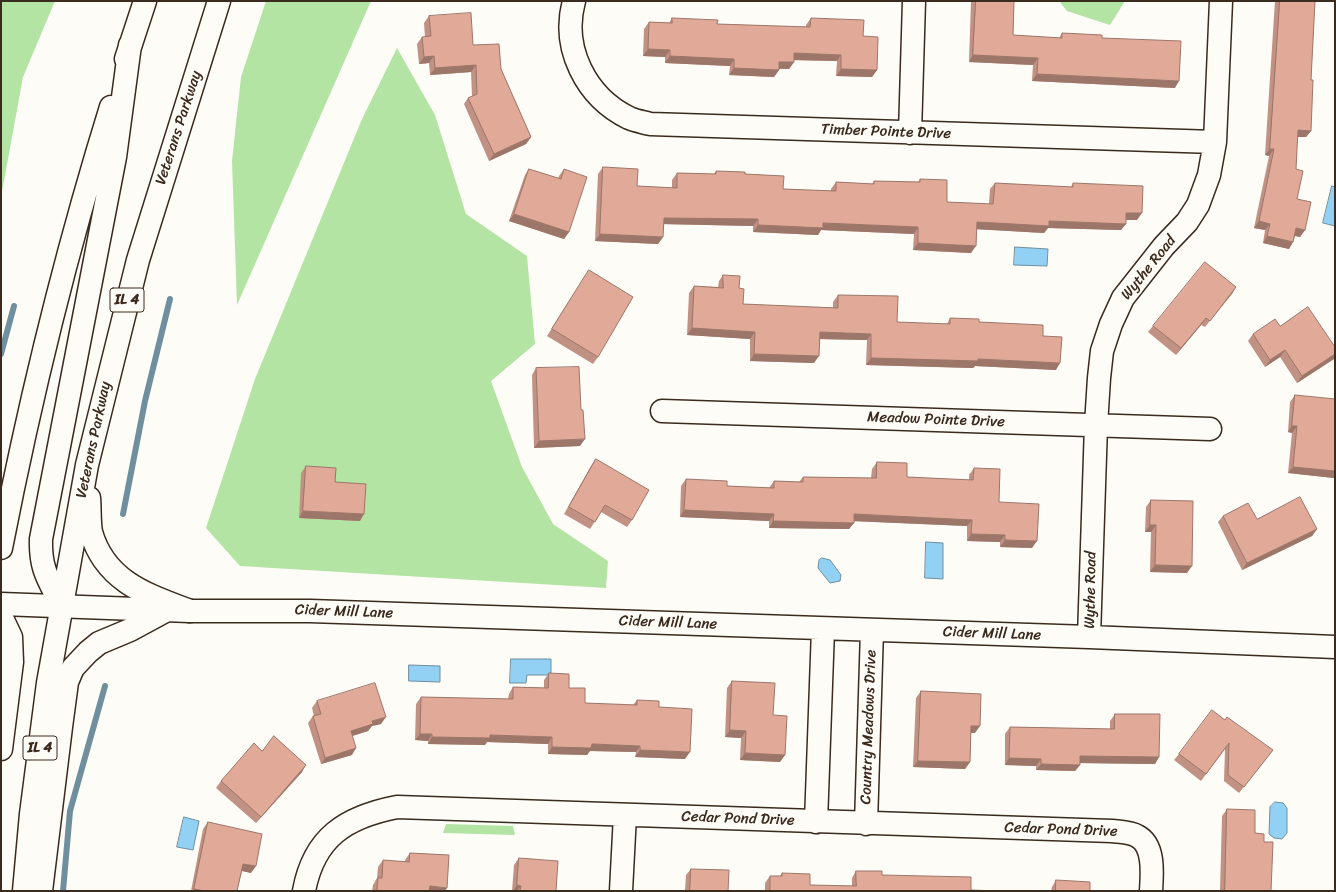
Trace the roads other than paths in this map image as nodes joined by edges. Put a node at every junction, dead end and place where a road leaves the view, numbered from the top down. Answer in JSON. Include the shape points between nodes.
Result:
{"nodes":[{"id":1,"x":146,"y":1,"type":"edge"},
{"id":2,"x":219,"y":1,"type":"edge"},
{"id":3,"x":574,"y":1,"type":"edge"},
{"id":4,"x":914,"y":1,"type":"edge"},
{"id":5,"x":1221,"y":1,"type":"edge"},
{"id":6,"x":130,"y":45,"type":"junction"},
{"id":7,"x":910,"y":133,"type":"junction"},
{"id":8,"x":1215,"y":142,"type":"junction"},
{"id":9,"x":662,"y":411,"type":"dead end"},
{"id":10,"x":1096,"y":425,"type":"junction"},
{"id":11,"x":1210,"y":429,"type":"dead end"},
{"id":12,"x":87,"y":464,"type":"junction"},
{"id":13,"x":6,"y":500,"type":"edge"},
{"id":14,"x":1,"y":548,"type":"edge"},
{"id":15,"x":1,"y":604,"type":"edge"},
{"id":16,"x":62,"y":606,"type":"junction"},
{"id":17,"x":167,"y":610,"type":"junction"},
{"id":18,"x":190,"y":611,"type":"junction"},
{"id":19,"x":1,"y":616,"type":"edge"},
{"id":20,"x":823,"y":629,"type":"junction"},
{"id":21,"x":872,"y":630,"type":"junction"},
{"id":22,"x":1090,"y":637,"type":"junction"},
{"id":23,"x":1335,"y":647,"type":"edge"},
{"id":24,"x":1,"y":749,"type":"edge"},
{"id":25,"x":625,"y":815,"type":"junction"},
{"id":26,"x":816,"y":822,"type":"junction"},
{"id":27,"x":866,"y":824,"type":"junction"},
{"id":28,"x":24,"y":891,"type":"edge"},
{"id":29,"x":41,"y":891,"type":"edge"},
{"id":30,"x":304,"y":891,"type":"edge"},
{"id":31,"x":620,"y":891,"type":"edge"},
{"id":32,"x":1152,"y":891,"type":"edge"}],
"edges":[{"from":1,"to":6,"type":"main road"},
{"from":2,"to":12,"type":"main road","name":"Veterans Parkway","number":"IL 4","via":[[138,260]]},
{"from":3,"to":7,"type":"main road","name":"Timber Pointe Drive","via":[[570,31],[572,50],[580,68],[594,90],[610,106],[630,118],[650,124]]},
{"from":4,"to":7,"type":"main road"},
{"from":5,"to":8,"type":"main road","name":"Wythe Road"},
{"from":6,"to":13,"type":"main road","via":[[79,212]]},
{"from":6,"to":16,"type":"main road","via":[[115,157],[41,539],[44,571]]},
{"from":7,"to":8,"type":"main road","name":"Timber Pointe Drive"},
{"from":8,"to":10,"type":"main road","name":"Wythe Road","via":[[1209,175],[1198,205],[1187,222],[1140,274],[1123,298],[1111,324],[1100,365]]},
{"from":9,"to":10,"type":"main road","name":"Meadow Pointe Drive"},
{"from":10,"to":11,"type":"main road","name":"Meadow Pointe Drive"},
{"from":10,"to":22,"type":"main road","name":"Wythe Road"},
{"from":12,"to":16,"type":"main road","name":"Veterans Parkway","number":"IL 4"},
{"from":12,"to":18,"type":"main road","via":[[91,531],[108,564],[140,592]]},
{"from":13,"to":14,"type":"main road"},
{"from":15,"to":16,"type":"main road","name":"Cider Mill Lane"},
{"from":16,"to":17,"type":"main road","name":"Cider Mill Lane"},
{"from":16,"to":28,"type":"main road","name":"Veterans Parkway","number":"IL 4","via":[[48,683]]},
{"from":17,"to":18,"type":"main road","name":"Cider Mill Lane"},
{"from":17,"to":29,"type":"main road","via":[[99,643],[72,668],[67,682]]},
{"from":18,"to":20,"type":"main road","name":"Cider Mill Lane","via":[[310,611]]},
{"from":19,"to":24,"type":"main road","via":[[11,638],[12,662]]},
{"from":20,"to":21,"type":"main road","name":"Cider Mill Lane"},
{"from":20,"to":26,"type":"main road"},
{"from":21,"to":22,"type":"main road","name":"Cider Mill Lane"},
{"from":21,"to":27,"type":"main road","name":"Country Meadows Drive"},
{"from":22,"to":23,"type":"main road","name":"Cider Mill Lane"},
{"from":25,"to":26,"type":"main road","name":"Cedar Pond Drive"},
{"from":25,"to":30,"type":"main road","name":"Cedar Pond Drive","via":[[397,807],[374,812],[354,819],[320,847]]},
{"from":25,"to":31,"type":"main road"},
{"from":26,"to":27,"type":"main road","name":"Cedar Pond Drive"},
{"from":27,"to":32,"type":"main road","name":"Cedar Pond Drive","via":[[1112,831],[1147,837],[1152,866]]}]}
